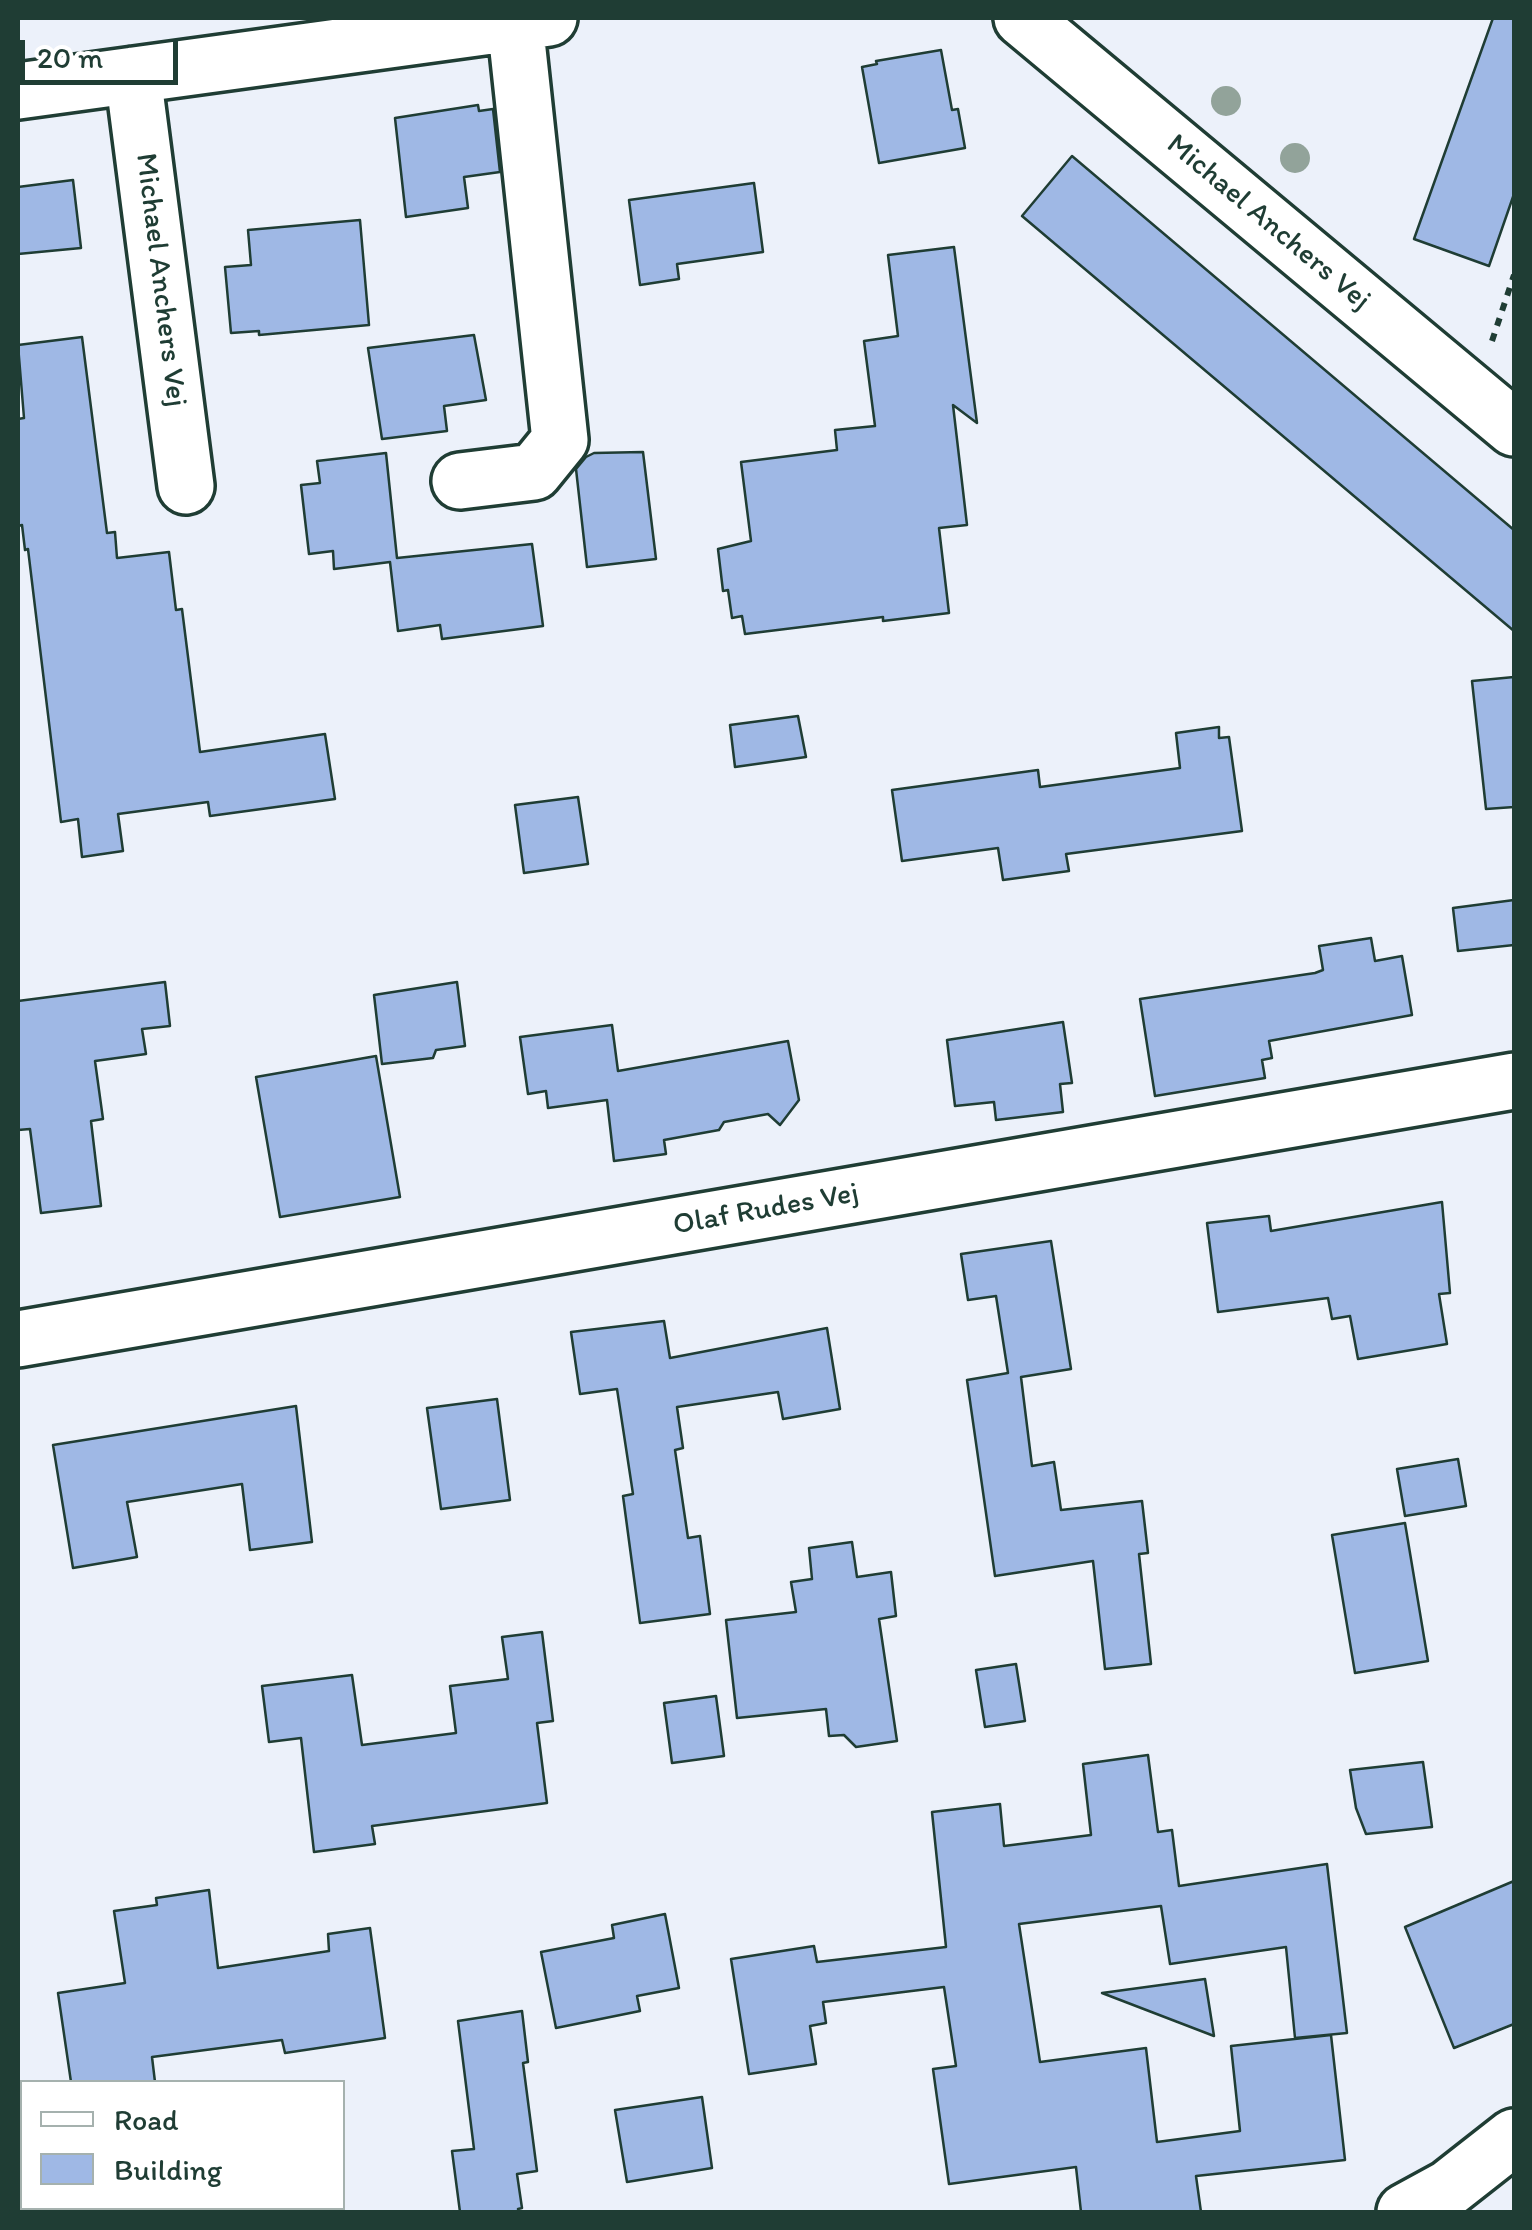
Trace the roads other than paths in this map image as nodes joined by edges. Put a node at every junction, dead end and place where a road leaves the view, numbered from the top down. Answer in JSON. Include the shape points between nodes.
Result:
{"nodes":[{"id":1,"x":1022,"y":18,"type":"edge"},
{"id":2,"x":532,"y":20,"type":"edge"},
{"id":3,"x":133,"y":75,"type":"junction"},
{"id":4,"x":18,"y":91,"type":"edge"},
{"id":5,"x":1514,"y":428,"type":"edge"},
{"id":6,"x":460,"y":481,"type":"dead end"},
{"id":7,"x":186,"y":486,"type":"dead end"},
{"id":8,"x":1514,"y":1081,"type":"edge"},
{"id":9,"x":18,"y":1339,"type":"edge"},
{"id":10,"x":1514,"y":2137,"type":"edge"},
{"id":11,"x":1405,"y":2212,"type":"edge"}],
"edges":[{"from":1,"to":5,"type":"street","name":"Michael Anchers Vej"},
{"from":2,"to":3,"type":"street"},
{"from":2,"to":6,"type":"street","via":[[560,440],[534,472]]},
{"from":3,"to":4,"type":"street"},
{"from":3,"to":7,"type":"street","name":"Michael Anchers Vej"},
{"from":8,"to":9,"type":"street","name":"Olaf Rudes Vej"},
{"from":10,"to":11,"type":"street","via":[[1449,2188]]}]}
